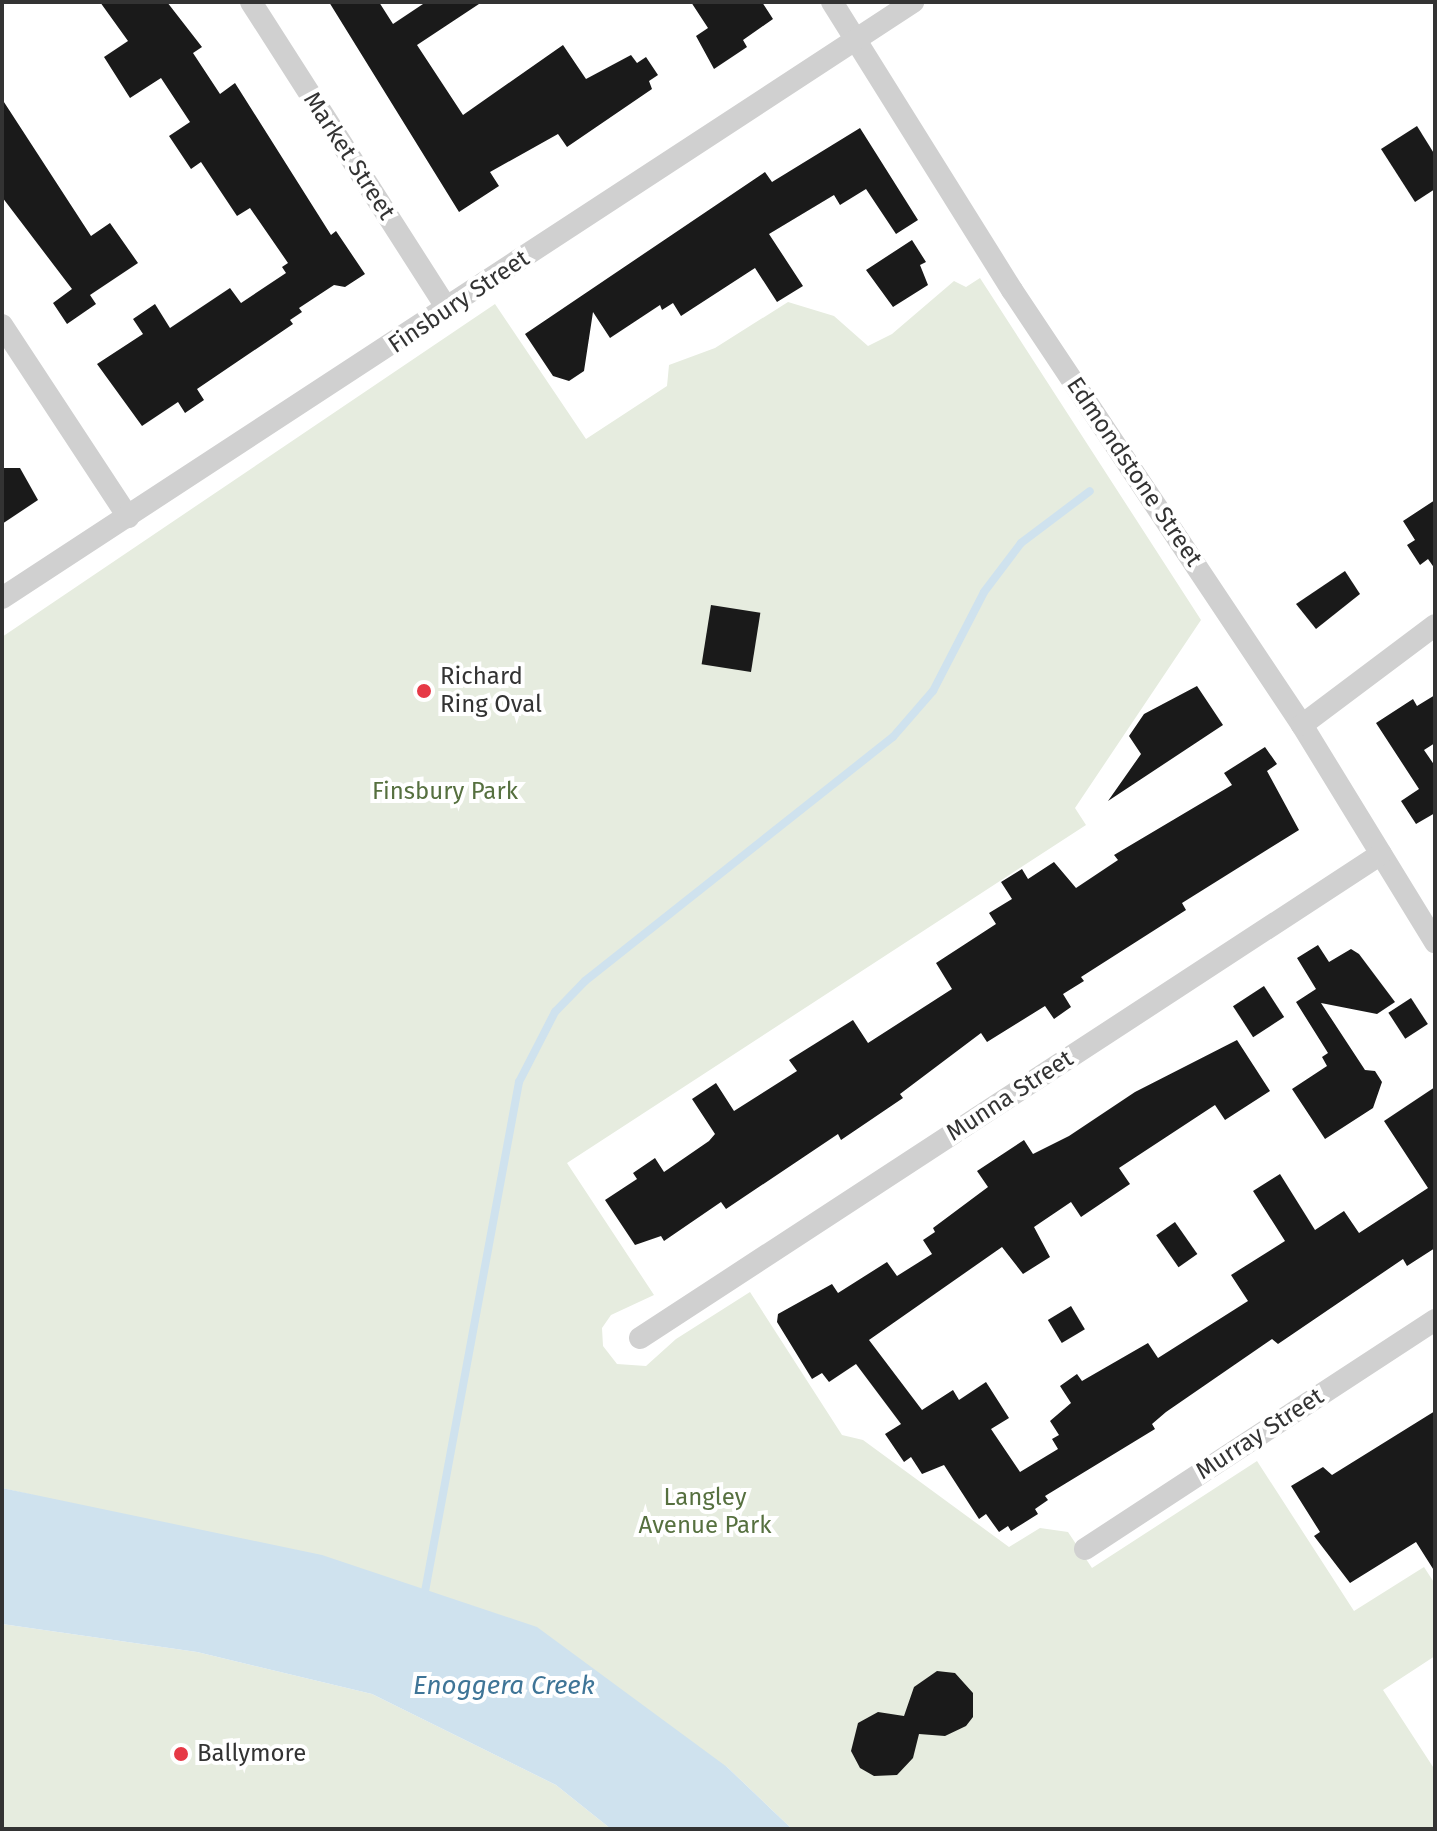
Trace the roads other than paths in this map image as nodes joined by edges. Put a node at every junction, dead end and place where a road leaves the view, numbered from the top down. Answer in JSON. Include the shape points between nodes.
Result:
{"nodes":[{"id":1,"x":251,"y":2,"type":"edge"},
{"id":2,"x":832,"y":2,"type":"edge"},
{"id":3,"x":913,"y":2,"type":"edge"},
{"id":4,"x":856,"y":39,"type":"junction"},
{"id":5,"x":447,"y":309,"type":"junction"},
{"id":6,"x":2,"y":325,"type":"edge"},
{"id":7,"x":128,"y":517,"type":"junction"},
{"id":8,"x":2,"y":598,"type":"edge"},
{"id":9,"x":1435,"y":625,"type":"edge"},
{"id":10,"x":1302,"y":725,"type":"junction"},
{"id":11,"x":1381,"y":854,"type":"junction"},
{"id":12,"x":1435,"y":942,"type":"edge"},
{"id":13,"x":1435,"y":1320,"type":"edge"},
{"id":14,"x":640,"y":1338,"type":"dead end"},
{"id":15,"x":1085,"y":1549,"type":"dead end"}],
"edges":[{"from":1,"to":5,"type":"street","name":"Market Street"},
{"from":2,"to":4,"type":"street","name":"Edmondstone Street"},
{"from":3,"to":4,"type":"street","name":"Finsbury Street"},
{"from":4,"to":5,"type":"street","name":"Finsbury Street"},
{"from":4,"to":10,"type":"street","name":"Edmondstone Street","via":[[1012,290]]},
{"from":5,"to":7,"type":"street","name":"Finsbury Street"},
{"from":6,"to":7,"type":"street"},
{"from":7,"to":8,"type":"street","name":"Finsbury Street"},
{"from":9,"to":10,"type":"street"},
{"from":10,"to":11,"type":"street","name":"Edmondstone Street"},
{"from":11,"to":12,"type":"street","name":"Edmondstone Street"},
{"from":11,"to":14,"type":"street","name":"Munna Street"},
{"from":13,"to":15,"type":"street","name":"Murray Street"}]}
